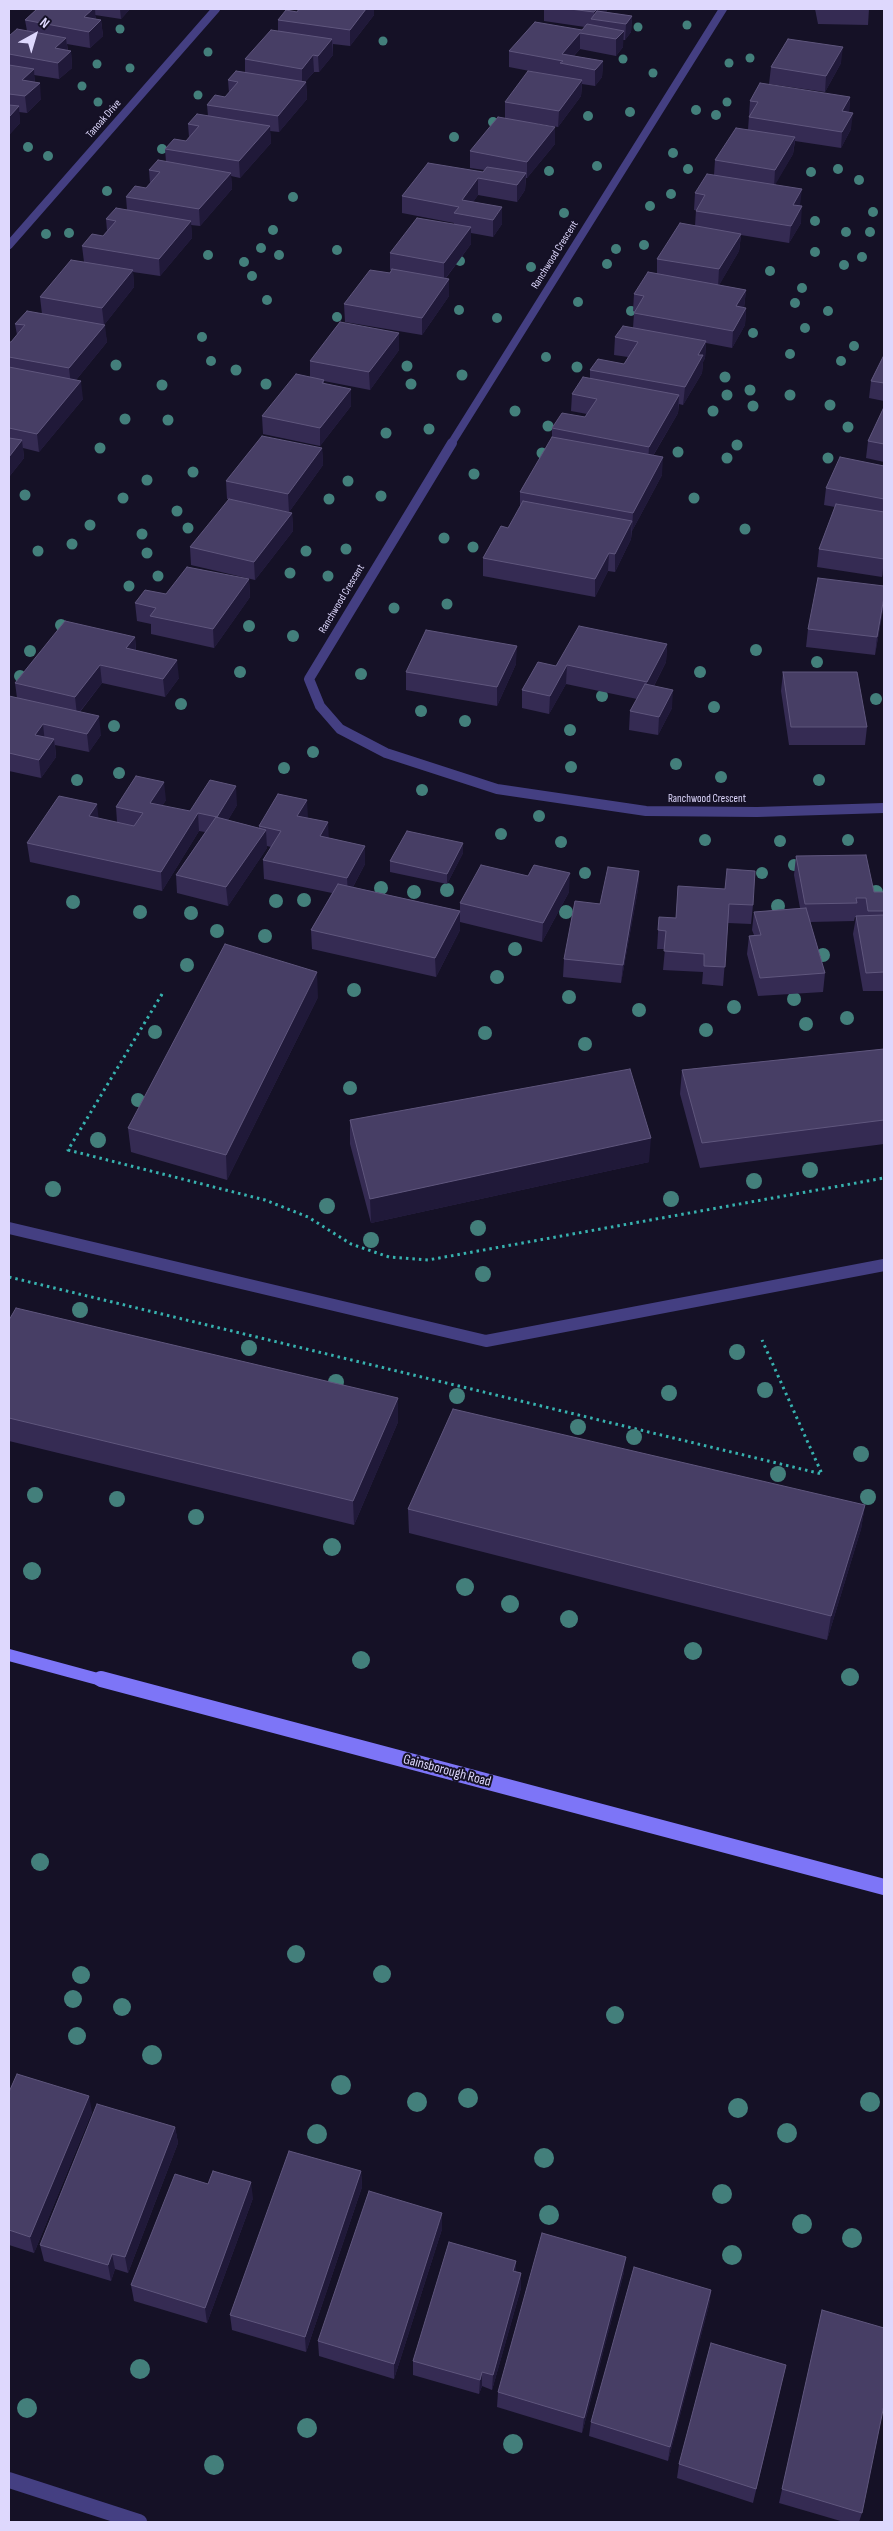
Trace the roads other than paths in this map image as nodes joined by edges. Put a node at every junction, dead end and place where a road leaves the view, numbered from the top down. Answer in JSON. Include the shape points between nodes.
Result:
{"nodes":[{"id":1,"x":216,"y":9,"type":"edge"},
{"id":2,"x":723,"y":9,"type":"edge"},
{"id":3,"x":9,"y":245,"type":"edge"},
{"id":4,"x":884,"y":808,"type":"edge"},
{"id":5,"x":9,"y":1228,"type":"edge"},
{"id":6,"x":884,"y":1265,"type":"edge"},
{"id":7,"x":9,"y":1655,"type":"edge"},
{"id":8,"x":884,"y":1887,"type":"edge"},
{"id":9,"x":9,"y":2480,"type":"edge"},
{"id":10,"x":139,"y":2522,"type":"edge"}],
"edges":[{"from":1,"to":3,"type":"street","name":"Tanoak Drive"},
{"from":2,"to":4,"type":"street","name":"Ranchwood Crescent","via":[[409,512],[309,679],[320,706],[340,729],[386,753],[497,789],[646,811]]},
{"from":5,"to":6,"type":"street","via":[[486,1341]]},
{"from":7,"to":8,"type":"main road","name":"Gainsborough Road"},
{"from":9,"to":10,"type":"street"}]}
